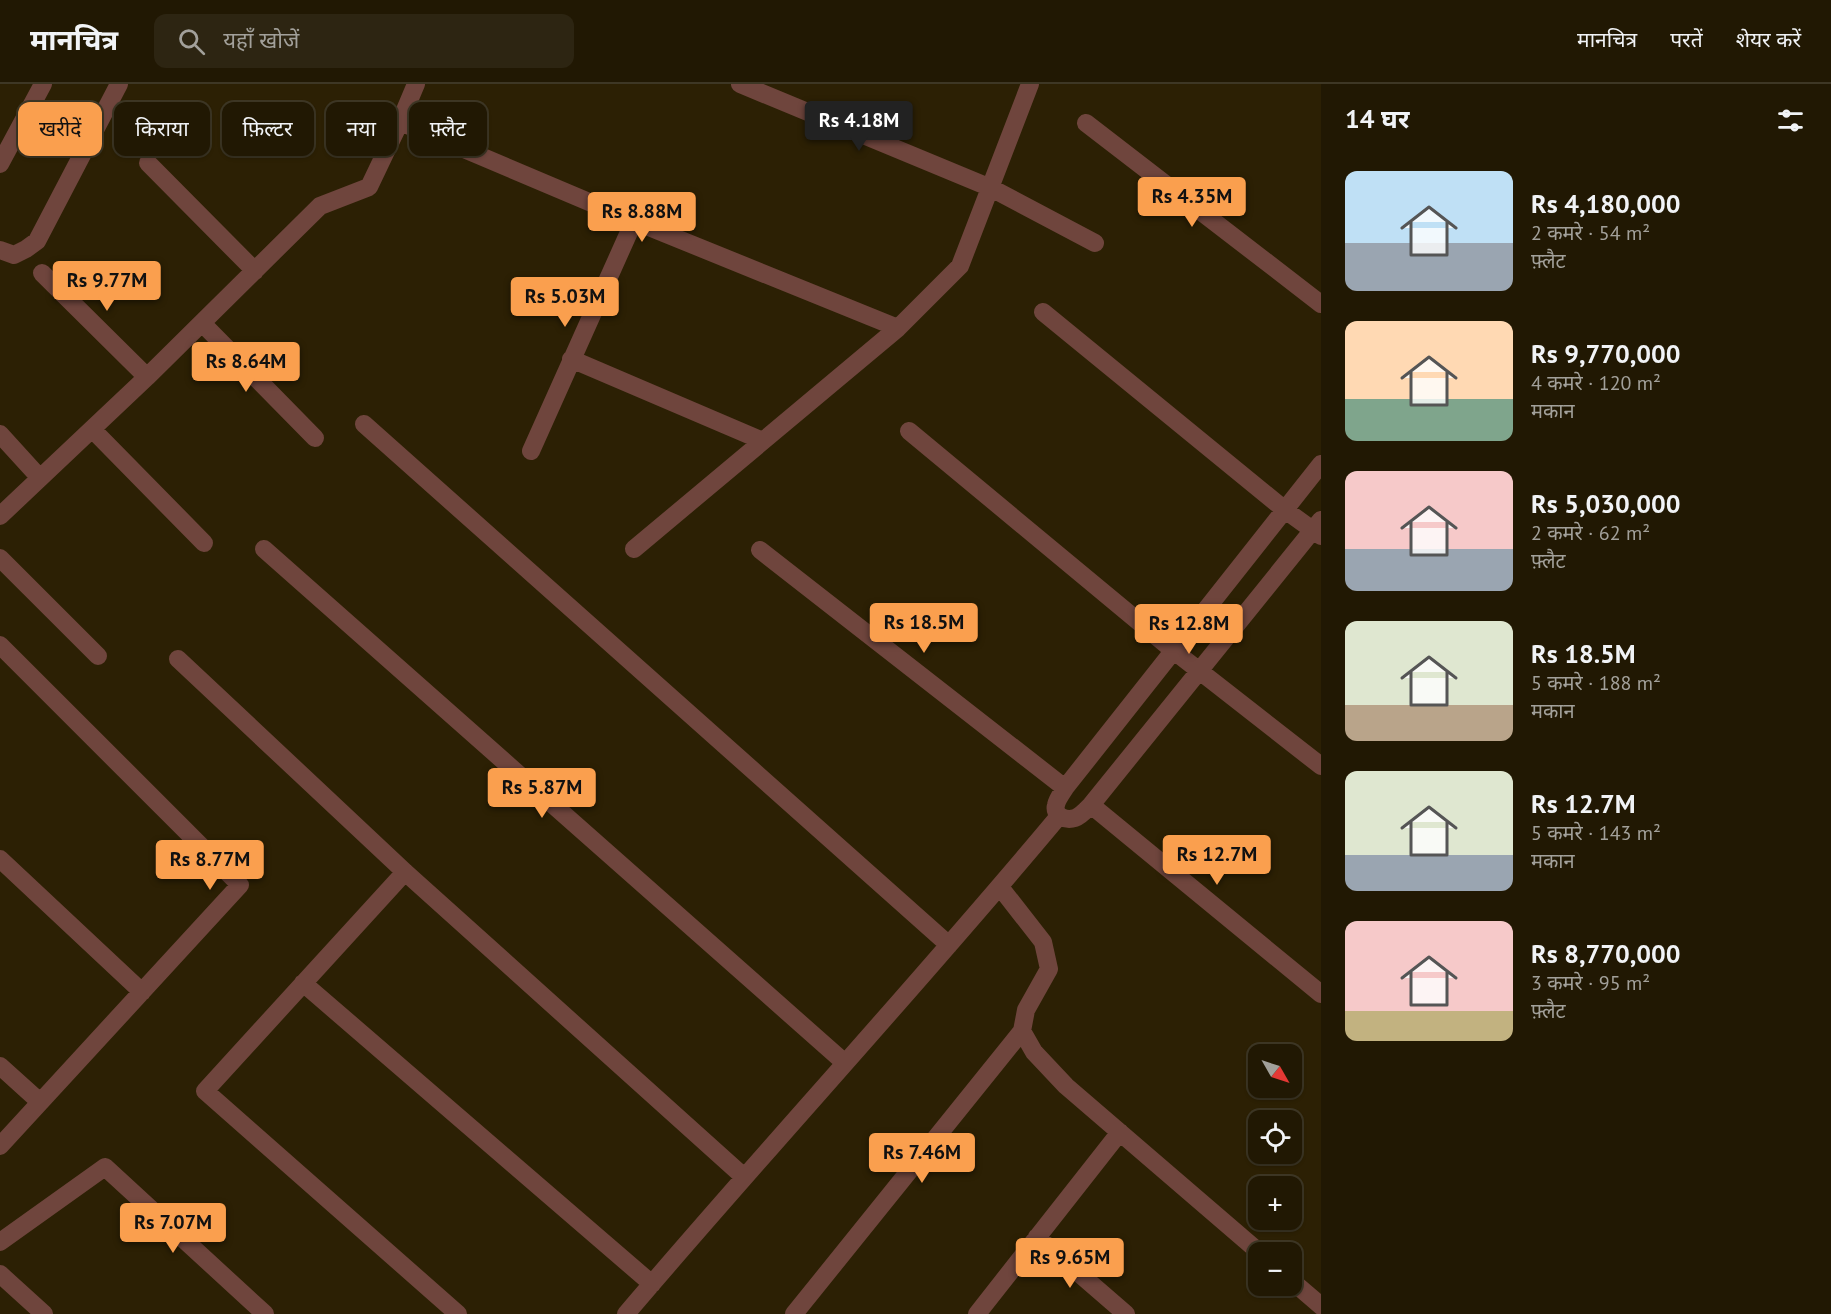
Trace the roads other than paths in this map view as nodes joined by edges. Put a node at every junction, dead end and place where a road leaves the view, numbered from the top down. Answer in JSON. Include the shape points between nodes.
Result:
{"nodes":[{"id":1,"x":43,"y":84,"type":"edge"},
{"id":2,"x":119,"y":84,"type":"edge"},
{"id":3,"x":416,"y":84,"type":"edge"},
{"id":4,"x":741,"y":84,"type":"edge"},
{"id":5,"x":1030,"y":84,"type":"edge"},
{"id":6,"x":400,"y":122,"type":"junction"},
{"id":7,"x":1086,"y":123,"type":"dead end"},
{"id":8,"x":148,"y":163,"type":"dead end"},
{"id":9,"x":0,"y":164,"type":"edge"},
{"id":10,"x":992,"y":188,"type":"junction"},
{"id":11,"x":634,"y":221,"type":"junction"},
{"id":12,"x":1095,"y":243,"type":"dead end"},
{"id":13,"x":0,"y":250,"type":"edge"},
{"id":14,"x":255,"y":271,"type":"junction"},
{"id":15,"x":42,"y":273,"type":"dead end"},
{"id":16,"x":1321,"y":304,"type":"edge"},
{"id":17,"x":1043,"y":312,"type":"dead end"},
{"id":18,"x":202,"y":323,"type":"junction"},
{"id":19,"x":898,"y":328,"type":"junction"},
{"id":20,"x":571,"y":359,"type":"junction"},
{"id":21,"x":147,"y":376,"type":"junction"},
{"id":22,"x":364,"y":424,"type":"dead end"},
{"id":23,"x":92,"y":429,"type":"junction"},
{"id":24,"x":909,"y":431,"type":"dead end"},
{"id":25,"x":0,"y":434,"type":"edge"},
{"id":26,"x":315,"y":438,"type":"dead end"},
{"id":27,"x":763,"y":441,"type":"junction"},
{"id":28,"x":531,"y":451,"type":"dead end"},
{"id":29,"x":1321,"y":464,"type":"edge"},
{"id":30,"x":40,"y":478,"type":"junction"},
{"id":31,"x":1285,"y":510,"type":"junction"},
{"id":32,"x":0,"y":516,"type":"edge"},
{"id":33,"x":1318,"y":528,"type":"edge"},
{"id":34,"x":204,"y":543,"type":"dead end"},
{"id":35,"x":264,"y":549,"type":"dead end"},
{"id":36,"x":634,"y":549,"type":"dead end"},
{"id":37,"x":760,"y":550,"type":"dead end"},
{"id":38,"x":0,"y":558,"type":"edge"},
{"id":39,"x":0,"y":645,"type":"edge"},
{"id":40,"x":1174,"y":651,"type":"junction"},
{"id":41,"x":98,"y":656,"type":"dead end"},
{"id":42,"x":178,"y":659,"type":"dead end"},
{"id":43,"x":1200,"y":670,"type":"junction"},
{"id":44,"x":1321,"y":766,"type":"edge"},
{"id":45,"x":1065,"y":788,"type":"junction"},
{"id":46,"x":1091,"y":806,"type":"junction"},
{"id":47,"x":1059,"y":816,"type":"junction"},
{"id":48,"x":0,"y":859,"type":"edge"},
{"id":49,"x":405,"y":872,"type":"junction"},
{"id":50,"x":1000,"y":887,"type":"junction"},
{"id":51,"x":949,"y":945,"type":"junction"},
{"id":52,"x":303,"y":983,"type":"junction"},
{"id":53,"x":142,"y":992,"type":"junction"},
{"id":54,"x":1321,"y":994,"type":"edge"},
{"id":55,"x":1022,"y":1031,"type":"junction"},
{"id":56,"x":845,"y":1063,"type":"junction"},
{"id":57,"x":0,"y":1066,"type":"edge"},
{"id":58,"x":40,"y":1102,"type":"junction"},
{"id":59,"x":1120,"y":1132,"type":"junction"},
{"id":60,"x":0,"y":1146,"type":"edge"},
{"id":61,"x":744,"y":1177,"type":"junction"},
{"id":62,"x":1037,"y":1238,"type":"junction"},
{"id":63,"x":0,"y":1242,"type":"edge"},
{"id":64,"x":1248,"y":1243,"type":"edge"},
{"id":65,"x":0,"y":1274,"type":"edge"},
{"id":66,"x":652,"y":1284,"type":"junction"},
{"id":67,"x":1302,"y":1290,"type":"edge"},
{"id":68,"x":1321,"y":1306,"type":"edge"},
{"id":69,"x":44,"y":1314,"type":"edge"},
{"id":70,"x":265,"y":1314,"type":"edge"},
{"id":71,"x":458,"y":1314,"type":"edge"},
{"id":72,"x":626,"y":1314,"type":"edge"},
{"id":73,"x":794,"y":1314,"type":"edge"},
{"id":74,"x":977,"y":1314,"type":"edge"},
{"id":75,"x":1126,"y":1314,"type":"edge"}],
"edges":[{"from":1,"to":9,"type":"street"},
{"from":2,"to":13,"type":"street","via":[[37,241],[14,255]]},
{"from":3,"to":6,"type":"street"},
{"from":4,"to":10,"type":"street"},
{"from":5,"to":10,"type":"street"},
{"from":6,"to":11,"type":"street"},
{"from":6,"to":14,"type":"street","via":[[369,187],[320,206]]},
{"from":7,"to":16,"type":"street"},
{"from":8,"to":14,"type":"street"},
{"from":10,"to":12,"type":"street"},
{"from":10,"to":19,"type":"street","via":[[960,266]]},
{"from":11,"to":19,"type":"street"},
{"from":11,"to":20,"type":"street"},
{"from":14,"to":18,"type":"street"},
{"from":15,"to":21,"type":"street"},
{"from":17,"to":31,"type":"street"},
{"from":18,"to":21,"type":"street"},
{"from":18,"to":26,"type":"street"},
{"from":19,"to":27,"type":"street"},
{"from":20,"to":27,"type":"street"},
{"from":20,"to":28,"type":"street"},
{"from":21,"to":23,"type":"street"},
{"from":22,"to":51,"type":"street"},
{"from":23,"to":30,"type":"street"},
{"from":23,"to":34,"type":"street"},
{"from":24,"to":40,"type":"street"},
{"from":25,"to":30,"type":"street"},
{"from":27,"to":36,"type":"street"},
{"from":29,"to":31,"type":"street"},
{"from":30,"to":32,"type":"street"},
{"from":31,"to":33,"type":"street"},
{"from":31,"to":40,"type":"street"},
{"from":33,"to":43,"type":"street"},
{"from":35,"to":56,"type":"street"},
{"from":37,"to":45,"type":"street"},
{"from":38,"to":41,"type":"street"},
{"from":39,"to":53,"type":"street","via":[[240,885]]},
{"from":40,"to":43,"type":"street"},
{"from":40,"to":45,"type":"street"},
{"from":42,"to":49,"type":"street"},
{"from":43,"to":44,"type":"street"},
{"from":43,"to":46,"type":"street"},
{"from":45,"to":47,"type":"street","via":[[1056,803]]},
{"from":46,"to":47,"type":"street","via":[[1078,817]]},
{"from":46,"to":54,"type":"street"},
{"from":47,"to":50,"type":"street"},
{"from":48,"to":53,"type":"street"},
{"from":49,"to":52,"type":"street"},
{"from":49,"to":61,"type":"street"},
{"from":50,"to":51,"type":"street"},
{"from":50,"to":55,"type":"street","via":[[1043,942],[1049,969],[1026,1010]]},
{"from":51,"to":56,"type":"street"},
{"from":52,"to":66,"type":"street"},
{"from":52,"to":71,"type":"street","via":[[205,1091]]},
{"from":53,"to":58,"type":"street"},
{"from":55,"to":59,"type":"street","via":[[1034,1052],[1066,1086]]},
{"from":55,"to":73,"type":"street"},
{"from":56,"to":61,"type":"street"},
{"from":57,"to":58,"type":"street"},
{"from":58,"to":60,"type":"street"},
{"from":59,"to":62,"type":"street"},
{"from":59,"to":64,"type":"street"},
{"from":61,"to":66,"type":"street"},
{"from":62,"to":74,"type":"street"},
{"from":62,"to":75,"type":"street"},
{"from":63,"to":70,"type":"street","via":[[105,1167]]},
{"from":65,"to":69,"type":"street"},
{"from":66,"to":72,"type":"street"},
{"from":67,"to":68,"type":"street"}]}
